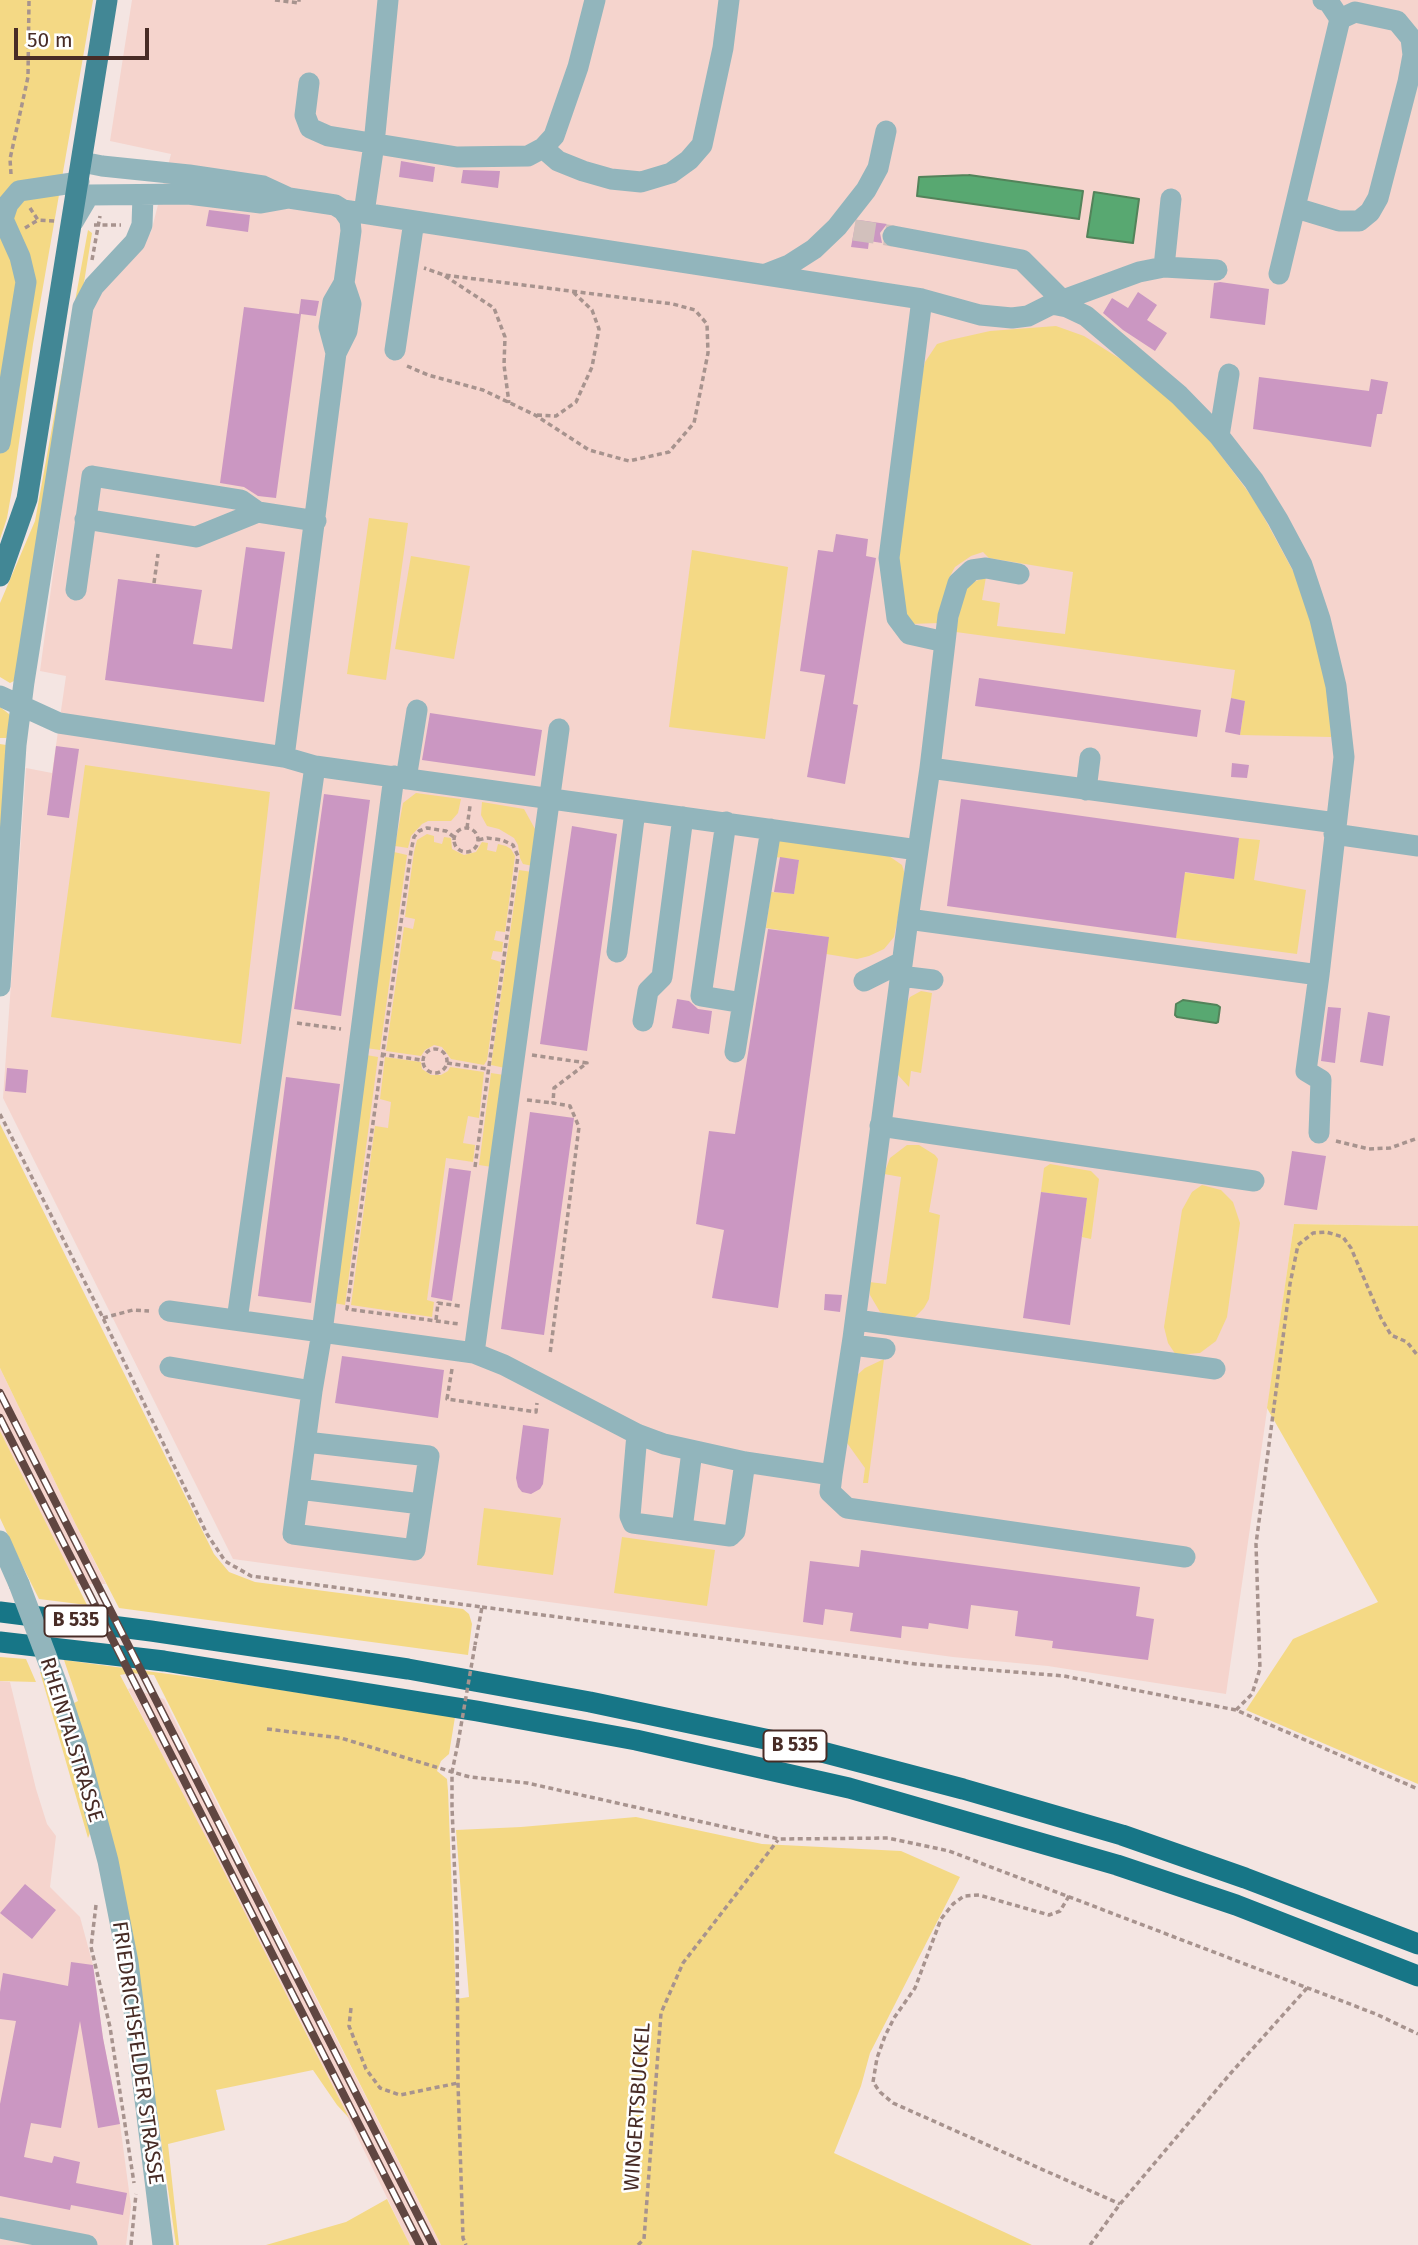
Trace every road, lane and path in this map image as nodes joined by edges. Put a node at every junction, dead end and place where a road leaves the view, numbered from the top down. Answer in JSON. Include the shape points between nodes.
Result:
{"nodes":[{"id":1,"x":29,"y":0,"type":"edge"},
{"id":2,"x":107,"y":0,"type":"edge"},
{"id":3,"x":275,"y":0,"type":"edge"},
{"id":4,"x":299,"y":0,"type":"edge"},
{"id":5,"x":388,"y":0,"type":"edge"},
{"id":6,"x":595,"y":0,"type":"edge"},
{"id":7,"x":729,"y":0,"type":"edge"},
{"id":8,"x":1323,"y":0,"type":"edge"},
{"id":9,"x":1340,"y":19,"type":"junction"},
{"id":10,"x":309,"y":83,"type":"dead end"},
{"id":11,"x":886,"y":131,"type":"dead end"},
{"id":12,"x":374,"y":144,"type":"junction"},
{"id":13,"x":543,"y":148,"type":"junction"},
{"id":14,"x":81,"y":172,"type":"junction"},
{"id":15,"x":19,"y":191,"type":"junction"},
{"id":16,"x":143,"y":195,"type":"junction"},
{"id":17,"x":262,"y":195,"type":"junction"},
{"id":18,"x":1171,"y":199,"type":"dead end"},
{"id":19,"x":1297,"y":208,"type":"junction"},
{"id":20,"x":354,"y":212,"type":"junction"},
{"id":21,"x":414,"y":220,"type":"junction"},
{"id":22,"x":73,"y":222,"type":"junction"},
{"id":23,"x":142,"y":225,"type":"junction"},
{"id":24,"x":893,"y":236,"type":"tunnel mouth"},
{"id":25,"x":408,"y":259,"type":"junction"},
{"id":26,"x":1164,"y":267,"type":"junction"},
{"id":27,"x":1217,"y":270,"type":"dead end"},
{"id":28,"x":766,"y":274,"type":"junction"},
{"id":29,"x":1279,"y":274,"type":"dead end"},
{"id":30,"x":444,"y":275,"type":"junction"},
{"id":31,"x":573,"y":291,"type":"junction"},
{"id":32,"x":922,"y":299,"type":"junction"},
{"id":33,"x":1056,"y":301,"type":"junction"},
{"id":34,"x":395,"y":350,"type":"joint"},
{"id":35,"x":1229,"y":373,"type":"dead end"},
{"id":36,"x":509,"y":403,"type":"junction"},
{"id":37,"x":534,"y":415,"type":"junction"},
{"id":38,"x":1219,"y":436,"type":"junction"},
{"id":39,"x":0,"y":443,"type":"edge"},
{"id":40,"x":258,"y":512,"type":"junction"},
{"id":41,"x":85,"y":519,"type":"junction"},
{"id":42,"x":316,"y":521,"type":"junction"},
{"id":43,"x":158,"y":554,"type":"dead end"},
{"id":44,"x":1019,"y":574,"type":"dead end"},
{"id":45,"x":0,"y":576,"type":"edge"},
{"id":46,"x":154,"y":583,"type":"dead end"},
{"id":47,"x":75,"y":590,"type":"dead end"},
{"id":48,"x":946,"y":642,"type":"junction"},
{"id":49,"x":0,"y":696,"type":"edge"},
{"id":50,"x":21,"y":706,"type":"junction"},
{"id":51,"x":417,"y":710,"type":"dead end"},
{"id":52,"x":559,"y":729,"type":"dead end"},
{"id":53,"x":284,"y":757,"type":"junction"},
{"id":54,"x":1090,"y":758,"type":"dead end"},
{"id":55,"x":315,"y":766,"type":"junction"},
{"id":56,"x":930,"y":768,"type":"junction"},
{"id":57,"x":400,"y":778,"type":"junction"},
{"id":58,"x":1086,"y":790,"type":"junction"},
{"id":59,"x":549,"y":799,"type":"junction"},
{"id":60,"x":635,"y":811,"type":"junction"},
{"id":61,"x":683,"y":817,"type":"junction"},
{"id":62,"x":726,"y":822,"type":"junction"},
{"id":63,"x":771,"y":829,"type":"junction"},
{"id":64,"x":1335,"y":829,"type":"junction"},
{"id":65,"x":454,"y":837,"type":"junction"},
{"id":66,"x":478,"y":840,"type":"junction"},
{"id":67,"x":1418,"y":846,"type":"edge"},
{"id":68,"x":918,"y":850,"type":"junction"},
{"id":69,"x":908,"y":919,"type":"junction"},
{"id":70,"x":617,"y":952,"type":"dead end"},
{"id":71,"x":901,"y":969,"type":"junction"},
{"id":72,"x":1319,"y":975,"type":"junction"},
{"id":73,"x":933,"y":980,"type":"dead end"},
{"id":74,"x":864,"y":981,"type":"dead end"},
{"id":75,"x":0,"y":986,"type":"edge"},
{"id":76,"x":743,"y":1003,"type":"junction"},
{"id":77,"x":279,"y":1020,"type":"junction"},
{"id":78,"x":643,"y":1021,"type":"dead end"},
{"id":79,"x":360,"y":1041,"type":"junction"},
{"id":80,"x":735,"y":1052,"type":"dead end"},
{"id":81,"x":383,"y":1054,"type":"junction"},
{"id":82,"x":423,"y":1060,"type":"junction"},
{"id":83,"x":447,"y":1063,"type":"junction"},
{"id":84,"x":515,"y":1063,"type":"junction"},
{"id":85,"x":488,"y":1069,"type":"junction"},
{"id":86,"x":510,"y":1098,"type":"junction"},
{"id":87,"x":552,"y":1103,"type":"junction"},
{"id":88,"x":0,"y":1114,"type":"edge"},
{"id":89,"x":880,"y":1126,"type":"junction"},
{"id":90,"x":1319,"y":1133,"type":"joint"},
{"id":91,"x":1418,"y":1138,"type":"edge"},
{"id":92,"x":475,"y":1167,"type":"dead end"},
{"id":93,"x":1254,"y":1181,"type":"dead end"},
{"id":94,"x":169,"y":1311,"type":"joint"},
{"id":95,"x":103,"y":1318,"type":"junction"},
{"id":96,"x":479,"y":1318,"type":"junction"},
{"id":97,"x":237,"y":1321,"type":"junction"},
{"id":98,"x":436,"y":1321,"type":"junction"},
{"id":99,"x":322,"y":1332,"type":"junction"},
{"id":100,"x":850,"y":1335,"type":"junction"},
{"id":101,"x":885,"y":1349,"type":"dead end"},
{"id":102,"x":464,"y":1352,"type":"junction"},
{"id":103,"x":550,"y":1354,"type":"dead end"},
{"id":104,"x":1418,"y":1356,"type":"edge"},
{"id":105,"x":170,"y":1367,"type":"dead end"},
{"id":106,"x":1216,"y":1368,"type":"dead end"},
{"id":107,"x":539,"y":1384,"type":"junction"},
{"id":108,"x":312,"y":1391,"type":"junction"},
{"id":109,"x":637,"y":1434,"type":"junction"},
{"id":110,"x":306,"y":1442,"type":"junction"},
{"id":111,"x":692,"y":1451,"type":"junction"},
{"id":112,"x":746,"y":1462,"type":"junction"},
{"id":113,"x":832,"y":1475,"type":"junction"},
{"id":114,"x":299,"y":1489,"type":"junction"},
{"id":115,"x":421,"y":1504,"type":"junction"},
{"id":116,"x":682,"y":1529,"type":"junction"},
{"id":117,"x":0,"y":1541,"type":"edge"},
{"id":118,"x":1185,"y":1557,"type":"dead end"},
{"id":119,"x":482,"y":1607,"type":"junction"},
{"id":120,"x":0,"y":1612,"type":"edge"},
{"id":121,"x":0,"y":1642,"type":"edge"},
{"id":122,"x":1236,"y":1710,"type":"junction"},
{"id":123,"x":267,"y":1729,"type":"dead end"},
{"id":124,"x":452,"y":1772,"type":"junction"},
{"id":125,"x":1418,"y":1789,"type":"edge"},
{"id":126,"x":779,"y":1839,"type":"junction"},
{"id":127,"x":108,"y":1861,"type":"joint"},
{"id":128,"x":95,"y":1896,"type":"dead end"},
{"id":129,"x":1069,"y":1896,"type":"junction"},
{"id":130,"x":1418,"y":1944,"type":"edge"},
{"id":131,"x":1418,"y":1976,"type":"edge"},
{"id":132,"x":1307,"y":1988,"type":"junction"},
{"id":133,"x":351,"y":2008,"type":"dead end"},
{"id":134,"x":1418,"y":2034,"type":"edge"},
{"id":135,"x":458,"y":2083,"type":"junction"},
{"id":136,"x":1120,"y":2204,"type":"junction"},
{"id":137,"x":0,"y":2228,"type":"edge"},
{"id":138,"x":87,"y":2245,"type":"edge"},
{"id":139,"x":131,"y":2245,"type":"edge"},
{"id":140,"x":163,"y":2245,"type":"edge"},
{"id":141,"x":467,"y":2245,"type":"edge"},
{"id":142,"x":638,"y":2245,"type":"edge"},
{"id":143,"x":1090,"y":2245,"type":"edge"}],
"edges":[{"from":1,"to":15,"type":"path","via":[[28,77],[10,159],[12,182]]},
{"from":2,"to":14,"type":"main road"},
{"from":3,"to":4,"type":"path"},
{"from":5,"to":12,"type":"street"},
{"from":6,"to":13,"type":"street","via":[[563,112],[554,136]]},
{"from":7,"to":13,"type":"street","via":[[702,145],[689,160],[671,173],[641,182],[583,172]]},
{"from":8,"to":9,"type":"street"},
{"from":9,"to":19,"type":"street"},
{"from":9,"to":19,"type":"street","via":[[1355,12],[1397,21],[1411,38],[1408,82],[1378,198],[1370,212],[1359,221],[1339,221]]},
{"from":10,"to":12,"type":"street","via":[[305,115],[310,128]]},
{"from":11,"to":28,"type":"street","via":[[878,168],[846,229]]},
{"from":12,"to":13,"type":"street","via":[[457,157],[528,156]]},
{"from":12,"to":20,"type":"street"},
{"from":14,"to":15,"type":"street"},
{"from":14,"to":17,"type":"street","via":[[102,166],[190,175]]},
{"from":14,"to":22,"type":"main road"},
{"from":15,"to":22,"type":"path","via":[[38,220]]},
{"from":15,"to":39,"type":"street","via":[[3,219],[26,282]]},
{"from":16,"to":17,"type":"street"},
{"from":16,"to":22,"type":"street","via":[[89,195]]},
{"from":16,"to":23,"type":"street"},
{"from":17,"to":20,"type":"street"},
{"from":18,"to":26,"type":"street"},
{"from":19,"to":29,"type":"street"},
{"from":20,"to":21,"type":"street"},
{"from":20,"to":42,"type":"street","via":[[349,220],[344,283],[350,314],[336,352]]},
{"from":21,"to":25,"type":"street"},
{"from":21,"to":28,"type":"street"},
{"from":22,"to":23,"type":"path"},
{"from":22,"to":45,"type":"main road","via":[[27,499]]},
{"from":23,"to":50,"type":"street","via":[[135,242],[94,286],[83,307]]},
{"from":24,"to":33,"type":"street","via":[[1022,260]]},
{"from":25,"to":30,"type":"path"},
{"from":25,"to":34,"type":"street"},
{"from":26,"to":27,"type":"street"},
{"from":26,"to":33,"type":"street"},
{"from":28,"to":32,"type":"street"},
{"from":30,"to":31,"type":"path"},
{"from":30,"to":36,"type":"path","via":[[494,308],[505,337]]},
{"from":31,"to":37,"type":"path","via":[[592,310],[599,329],[592,367],[576,402],[556,416]]},
{"from":31,"to":37,"type":"path","via":[[695,310],[707,324],[708,353],[694,423],[668,453],[629,461],[589,450]]},
{"from":32,"to":33,"type":"street","via":[[980,315],[1012,318],[1028,316]]},
{"from":32,"to":48,"type":"street","via":[[889,558],[897,618],[909,634]]},
{"from":33,"to":38,"type":"street","via":[[1086,316],[1179,395]]},
{"from":34,"to":36,"type":"path","via":[[405,365]]},
{"from":35,"to":38,"type":"street"},
{"from":36,"to":37,"type":"path"},
{"from":38,"to":64,"type":"street","via":[[1308,564],[1336,686],[1344,757]]},
{"from":40,"to":41,"type":"street","via":[[196,537]]},
{"from":40,"to":41,"type":"street","via":[[240,499],[92,476]]},
{"from":40,"to":42,"type":"street"},
{"from":41,"to":47,"type":"street"},
{"from":42,"to":53,"type":"street"},
{"from":43,"to":46,"type":"path"},
{"from":44,"to":48,"type":"street","via":[[986,568],[965,576],[958,583],[948,616]]},
{"from":48,"to":56,"type":"street"},
{"from":49,"to":50,"type":"street"},
{"from":50,"to":53,"type":"street","via":[[59,723]]},
{"from":50,"to":75,"type":"street"},
{"from":51,"to":57,"type":"street"},
{"from":52,"to":59,"type":"street"},
{"from":53,"to":55,"type":"street"},
{"from":54,"to":58,"type":"street"},
{"from":55,"to":57,"type":"street"},
{"from":55,"to":77,"type":"street"},
{"from":56,"to":58,"type":"street"},
{"from":56,"to":68,"type":"street"},
{"from":57,"to":59,"type":"street"},
{"from":57,"to":79,"type":"street"},
{"from":58,"to":64,"type":"street"},
{"from":59,"to":60,"type":"street"},
{"from":59,"to":84,"type":"street"},
{"from":60,"to":61,"type":"street"},
{"from":60,"to":70,"type":"street"},
{"from":61,"to":62,"type":"street"},
{"from":61,"to":78,"type":"street","via":[[662,977],[648,991]]},
{"from":62,"to":63,"type":"street"},
{"from":62,"to":76,"type":"street","via":[[701,996]]},
{"from":63,"to":68,"type":"street"},
{"from":63,"to":76,"type":"street"},
{"from":64,"to":67,"type":"street"},
{"from":64,"to":72,"type":"street"},
{"from":65,"to":66,"type":"path","via":[[467,828]]},
{"from":65,"to":66,"type":"path","via":[[462,852],[476,848]]},
{"from":65,"to":81,"type":"path","via":[[427,828],[414,836]]},
{"from":66,"to":85,"type":"path","via":[[502,840],[513,845],[517,856]]},
{"from":68,"to":69,"type":"street"},
{"from":69,"to":71,"type":"street"},
{"from":69,"to":72,"type":"street"},
{"from":71,"to":73,"type":"street"},
{"from":71,"to":74,"type":"street"},
{"from":71,"to":89,"type":"street"},
{"from":72,"to":90,"type":"street","via":[[1306,1071],[1321,1080]]},
{"from":76,"to":80,"type":"street"},
{"from":77,"to":79,"type":"path"},
{"from":77,"to":97,"type":"street"},
{"from":79,"to":81,"type":"path"},
{"from":79,"to":99,"type":"street"},
{"from":81,"to":82,"type":"path"},
{"from":81,"to":98,"type":"path","via":[[347,1309]]},
{"from":82,"to":83,"type":"path","via":[[433,1073]]},
{"from":82,"to":83,"type":"path","via":[[436,1049],[446,1056]]},
{"from":83,"to":85,"type":"path"},
{"from":84,"to":85,"type":"path"},
{"from":84,"to":86,"type":"street"},
{"from":84,"to":87,"type":"path","via":[[587,1063],[554,1088]]},
{"from":85,"to":92,"type":"path"},
{"from":86,"to":87,"type":"path"},
{"from":86,"to":96,"type":"street"},
{"from":87,"to":103,"type":"path","via":[[570,1106],[579,1127]]},
{"from":88,"to":95,"type":"path"},
{"from":89,"to":93,"type":"street","via":[[993,1150],[1148,1172]]},
{"from":89,"to":100,"type":"street"},
{"from":90,"to":91,"type":"path","via":[[1369,1149],[1390,1148]]},
{"from":94,"to":95,"type":"path","via":[[133,1310]]},
{"from":94,"to":97,"type":"street"},
{"from":95,"to":119,"type":"path","via":[[207,1534],[225,1561],[251,1576]]},
{"from":96,"to":98,"type":"path"},
{"from":96,"to":98,"type":"path","via":[[438,1303]]},
{"from":96,"to":102,"type":"street"},
{"from":97,"to":99,"type":"street"},
{"from":99,"to":102,"type":"street"},
{"from":99,"to":108,"type":"street"},
{"from":100,"to":101,"type":"street"},
{"from":100,"to":106,"type":"street","via":[[967,1332]]},
{"from":100,"to":113,"type":"street"},
{"from":102,"to":107,"type":"street","via":[[504,1365]]},
{"from":102,"to":107,"type":"path","via":[[447,1399],[536,1414]]},
{"from":104,"to":122,"type":"path","via":[[1408,1342],[1391,1335],[1343,1237],[1312,1233],[1298,1245],[1256,1544],[1260,1669],[1252,1694]]},
{"from":105,"to":108,"type":"street"},
{"from":107,"to":109,"type":"street"},
{"from":108,"to":110,"type":"street"},
{"from":109,"to":111,"type":"street"},
{"from":109,"to":116,"type":"street","via":[[630,1516],[634,1523]]},
{"from":110,"to":114,"type":"street"},
{"from":110,"to":115,"type":"street","via":[[429,1456]]},
{"from":111,"to":112,"type":"street"},
{"from":111,"to":116,"type":"street"},
{"from":112,"to":113,"type":"street"},
{"from":112,"to":116,"type":"street","via":[[735,1531],[730,1536]]},
{"from":113,"to":118,"type":"street","via":[[830,1492],[847,1508]]},
{"from":114,"to":115,"type":"street"},
{"from":114,"to":115,"type":"street","via":[[293,1534],[415,1550]]},
{"from":117,"to":127,"type":"street","name":"RHEINTALSTRASSE","bridge":true,"via":[[58,1687]]},
{"from":119,"to":122,"type":"path","via":[[916,1664],[1064,1676]]},
{"from":119,"to":124,"type":"path","bridge":true},
{"from":120,"to":130,"type":"highway","number":"B 535","via":[[408,1669],[803,1748],[1122,1835]]},
{"from":121,"to":131,"type":"highway","number":"B 535","via":[[164,1661],[423,1702],[636,1740],[836,1785],[1117,1865],[1236,1905]]},
{"from":122,"to":125,"type":"path"},
{"from":123,"to":124,"type":"path","via":[[341,1738]]},
{"from":124,"to":126,"type":"path","via":[[527,1783]]},
{"from":124,"to":135,"type":"path"},
{"from":126,"to":129,"type":"path","via":[[888,1838],[949,1851]]},
{"from":126,"to":142,"type":"path","name":"WINGERTSBUCKEL","via":[[683,1963],[661,2013],[644,2239]]},
{"from":127,"to":140,"type":"street","name":"FRIEDRICHSFELDER STRASSE","via":[[128,1962]]},
{"from":128,"to":139,"type":"path","via":[[91,1947],[110,2027],[136,2195]]},
{"from":129,"to":132,"type":"path"},
{"from":129,"to":136,"type":"path","via":[[1060,1911],[1049,1915],[979,1895],[964,1896],[953,1904],[941,1919],[915,1988],[885,2036],[873,2082],[893,2103]]},
{"from":132,"to":134,"type":"path"},
{"from":132,"to":136,"type":"path"},
{"from":133,"to":135,"type":"path","via":[[349,2026],[366,2069],[380,2088],[400,2095]]},
{"from":135,"to":141,"type":"path","via":[[463,2238]]},
{"from":136,"to":143,"type":"path"},
{"from":137,"to":138,"type":"street"}]}
